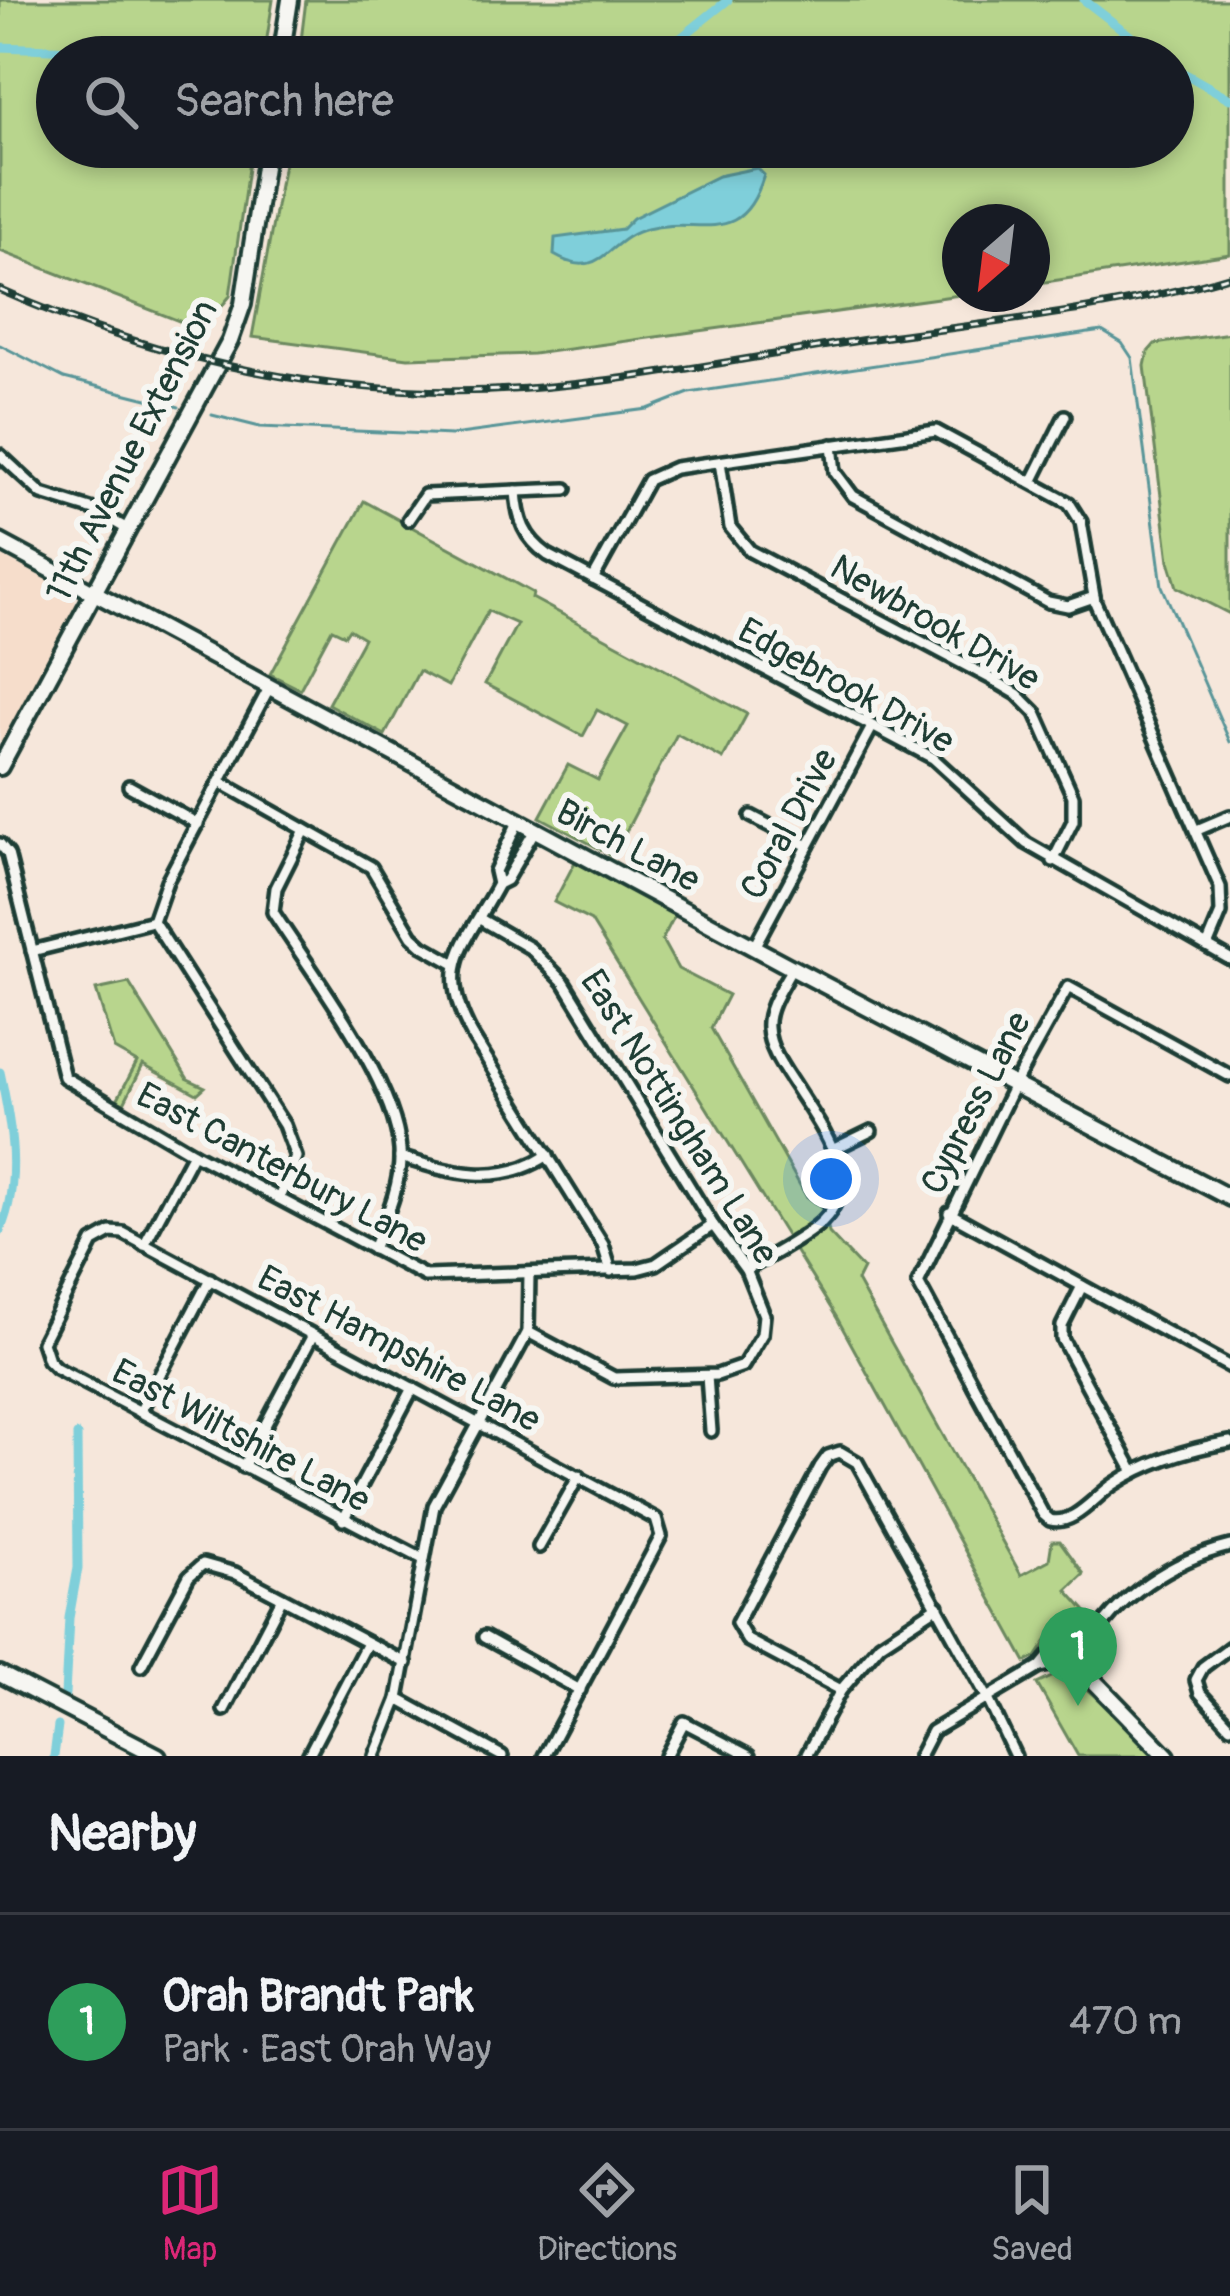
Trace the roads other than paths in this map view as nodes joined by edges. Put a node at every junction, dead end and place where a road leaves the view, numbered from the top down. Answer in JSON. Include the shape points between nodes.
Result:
{"nodes":[{"id":1,"x":290,"y":0,"type":"edge"},
{"id":2,"x":284,"y":36,"type":"edge"},
{"id":3,"x":263,"y":168,"type":"edge"},
{"id":4,"x":1065,"y":416,"type":"dead end"},
{"id":5,"x":832,"y":445,"type":"junction"},
{"id":6,"x":0,"y":455,"type":"edge"},
{"id":7,"x":720,"y":461,"type":"junction"},
{"id":8,"x":1033,"y":482,"type":"junction"},
{"id":9,"x":566,"y":488,"type":"dead end"},
{"id":10,"x":516,"y":491,"type":"junction"},
{"id":11,"x":408,"y":520,"type":"dead end"},
{"id":12,"x":129,"y":530,"type":"junction"},
{"id":13,"x":0,"y":542,"type":"edge"},
{"id":14,"x":593,"y":579,"type":"junction"},
{"id":15,"x":93,"y":593,"type":"junction"},
{"id":16,"x":1094,"y":597,"type":"junction"},
{"id":17,"x":269,"y":688,"type":"junction"},
{"id":18,"x":872,"y":727,"type":"junction"},
{"id":19,"x":0,"y":767,"type":"edge"},
{"id":20,"x":220,"y":782,"type":"junction"},
{"id":21,"x":129,"y":786,"type":"dead end"},
{"id":22,"x":751,"y":816,"type":"dead end"},
{"id":23,"x":1230,"y":816,"type":"edge"},
{"id":24,"x":518,"y":822,"type":"junction"},
{"id":25,"x":198,"y":824,"type":"junction"},
{"id":26,"x":305,"y":830,"type":"junction"},
{"id":27,"x":535,"y":830,"type":"junction"},
{"id":28,"x":1196,"y":830,"type":"junction"},
{"id":29,"x":0,"y":844,"type":"edge"},
{"id":30,"x":808,"y":846,"type":"junction"},
{"id":31,"x":1053,"y":861,"type":"junction"},
{"id":32,"x":498,"y":884,"type":"junction"},
{"id":33,"x":480,"y":919,"type":"junction"},
{"id":34,"x":153,"y":921,"type":"junction"},
{"id":35,"x":1208,"y":944,"type":"junction"},
{"id":36,"x":754,"y":947,"type":"junction"},
{"id":37,"x":32,"y":951,"type":"junction"},
{"id":38,"x":1230,"y":959,"type":"edge"},
{"id":39,"x":455,"y":964,"type":"junction"},
{"id":40,"x":791,"y":968,"type":"junction"},
{"id":41,"x":1230,"y":1076,"type":"edge"},
{"id":42,"x":1015,"y":1083,"type":"junction"},
{"id":43,"x":872,"y":1131,"type":"dead end"},
{"id":44,"x":834,"y":1149,"type":"junction"},
{"id":45,"x":193,"y":1154,"type":"junction"},
{"id":46,"x":548,"y":1155,"type":"junction"},
{"id":47,"x":400,"y":1157,"type":"junction"},
{"id":48,"x":279,"y":1198,"type":"junction"},
{"id":49,"x":1230,"y":1198,"type":"edge"},
{"id":50,"x":949,"y":1213,"type":"junction"},
{"id":51,"x":713,"y":1225,"type":"junction"},
{"id":52,"x":144,"y":1245,"type":"junction"},
{"id":53,"x":373,"y":1249,"type":"junction"},
{"id":54,"x":746,"y":1270,"type":"junction"},
{"id":55,"x":611,"y":1271,"type":"junction"},
{"id":56,"x":529,"y":1274,"type":"junction"},
{"id":57,"x":210,"y":1279,"type":"junction"},
{"id":58,"x":1082,"y":1286,"type":"junction"},
{"id":59,"x":528,"y":1331,"type":"junction"},
{"id":60,"x":313,"y":1335,"type":"junction"},
{"id":61,"x":43,"y":1350,"type":"joint"},
{"id":62,"x":1230,"y":1367,"type":"edge"},
{"id":63,"x":707,"y":1376,"type":"junction"},
{"id":64,"x":413,"y":1388,"type":"junction"},
{"id":65,"x":140,"y":1412,"type":"junction"},
{"id":66,"x":476,"y":1422,"type":"junction"},
{"id":67,"x":711,"y":1431,"type":"dead end"},
{"id":68,"x":1230,"y":1442,"type":"edge"},
{"id":69,"x":243,"y":1467,"type":"junction"},
{"id":70,"x":1135,"y":1472,"type":"junction"},
{"id":71,"x":579,"y":1476,"type":"junction"},
{"id":72,"x":343,"y":1520,"type":"junction"},
{"id":73,"x":1230,"y":1546,"type":"edge"},
{"id":74,"x":539,"y":1547,"type":"dead end"},
{"id":75,"x":423,"y":1559,"type":"junction"},
{"id":76,"x":281,"y":1598,"type":"junction"},
{"id":77,"x":938,"y":1606,"type":"junction"},
{"id":78,"x":1102,"y":1624,"type":"junction"},
{"id":79,"x":1072,"y":1634,"type":"junction"},
{"id":80,"x":484,"y":1637,"type":"dead end"},
{"id":81,"x":367,"y":1645,"type":"junction"},
{"id":82,"x":1058,"y":1645,"type":"junction"},
{"id":83,"x":1230,"y":1647,"type":"edge"},
{"id":84,"x":1088,"y":1653,"type":"junction"},
{"id":85,"x":406,"y":1663,"type":"junction"},
{"id":86,"x":1068,"y":1664,"type":"junction"},
{"id":87,"x":141,"y":1666,"type":"dead end"},
{"id":88,"x":1040,"y":1667,"type":"junction"},
{"id":89,"x":0,"y":1674,"type":"edge"},
{"id":90,"x":1091,"y":1678,"type":"junction"},
{"id":91,"x":580,"y":1690,"type":"junction"},
{"id":92,"x":842,"y":1690,"type":"junction"},
{"id":93,"x":987,"y":1697,"type":"junction"},
{"id":94,"x":398,"y":1699,"type":"junction"},
{"id":95,"x":224,"y":1710,"type":"dead end"},
{"id":96,"x":1230,"y":1726,"type":"edge"},
{"id":97,"x":158,"y":1756,"type":"edge"},
{"id":98,"x":308,"y":1756,"type":"edge"},
{"id":99,"x":375,"y":1756,"type":"edge"},
{"id":100,"x":502,"y":1756,"type":"edge"},
{"id":101,"x":544,"y":1756,"type":"edge"},
{"id":102,"x":666,"y":1756,"type":"edge"},
{"id":103,"x":749,"y":1756,"type":"edge"},
{"id":104,"x":806,"y":1756,"type":"edge"},
{"id":105,"x":919,"y":1756,"type":"edge"},
{"id":106,"x":1015,"y":1756,"type":"edge"},
{"id":107,"x":1167,"y":1756,"type":"edge"}],
"edges":[{"from":1,"to":2,"type":"street"},
{"from":3,"to":12,"type":"street","name":"11th Avenue Extension","via":[[237,323]]},
{"from":4,"to":8,"type":"street"},
{"from":5,"to":7,"type":"street"},
{"from":5,"to":8,"type":"street","via":[[936,431]]},
{"from":5,"to":16,"type":"street","via":[[836,472],[853,496],[1048,602],[1068,606]]},
{"from":6,"to":12,"type":"street","via":[[42,494]]},
{"from":7,"to":14,"type":"street","via":[[648,480]]},
{"from":7,"to":31,"type":"street","name":"Newbrook Drive","via":[[730,527],[750,550],[990,678],[1036,713],[1076,810]]},
{"from":8,"to":16,"type":"street","via":[[1076,509]]},
{"from":9,"to":10,"type":"street"},
{"from":10,"to":11,"type":"street","via":[[425,495]]},
{"from":10,"to":14,"type":"street","name":"Edgebrook Drive","via":[[529,540]]},
{"from":12,"to":15,"type":"street","name":"11th Avenue Extension"},
{"from":13,"to":15,"type":"street","name":"Birch Lane"},
{"from":14,"to":18,"type":"street","name":"Edgebrook Drive"},
{"from":15,"to":17,"type":"street","name":"Birch Lane"},
{"from":15,"to":19,"type":"street","name":"11th Avenue Extension"},
{"from":16,"to":28,"type":"street"},
{"from":17,"to":20,"type":"street"},
{"from":17,"to":24,"type":"street","name":"Birch Lane"},
{"from":18,"to":30,"type":"street","name":"Coral Drive"},
{"from":18,"to":31,"type":"street","name":"Edgebrook Drive","via":[[933,758]]},
{"from":20,"to":25,"type":"street"},
{"from":20,"to":26,"type":"street"},
{"from":21,"to":25,"type":"street"},
{"from":22,"to":30,"type":"street"},
{"from":23,"to":28,"type":"street"},
{"from":24,"to":27,"type":"street","name":"Birch Lane"},
{"from":24,"to":32,"type":"street","via":[[495,871]]},
{"from":25,"to":34,"type":"street"},
{"from":26,"to":39,"type":"street","via":[[371,867],[412,935]]},
{"from":26,"to":47,"type":"street","via":[[273,912],[379,1084]]},
{"from":27,"to":32,"type":"street"},
{"from":27,"to":36,"type":"street","name":"Birch Lane"},
{"from":28,"to":35,"type":"street","via":[[1222,899]]},
{"from":29,"to":37,"type":"street","name":"East Canterbury Lane"},
{"from":30,"to":36,"type":"street","name":"Coral Drive"},
{"from":31,"to":35,"type":"street","name":"Edgebrook Drive"},
{"from":32,"to":33,"type":"street"},
{"from":33,"to":39,"type":"street"},
{"from":33,"to":51,"type":"street","name":"East Nottingham Lane","via":[[530,948],[564,982]]},
{"from":34,"to":37,"type":"street"},
{"from":34,"to":48,"type":"street","via":[[284,1125],[296,1157]]},
{"from":35,"to":38,"type":"street","name":"Edgebrook Drive"},
{"from":36,"to":40,"type":"street","name":"Birch Lane"},
{"from":37,"to":45,"type":"street","name":"East Canterbury Lane","via":[[64,1077]]},
{"from":39,"to":46,"type":"street","via":[[456,1006]]},
{"from":40,"to":42,"type":"street","name":"Birch Lane"},
{"from":40,"to":44,"type":"street","via":[[767,1030]]},
{"from":41,"to":42,"type":"street","name":"Cypress Lane","via":[[1068,987]]},
{"from":42,"to":49,"type":"street","name":"Birch Lane"},
{"from":42,"to":50,"type":"street","name":"Cypress Lane"},
{"from":43,"to":44,"type":"street"},
{"from":44,"to":54,"type":"street","via":[[839,1184],[828,1214]]},
{"from":45,"to":48,"type":"street","name":"East Canterbury Lane"},
{"from":45,"to":52,"type":"street"},
{"from":46,"to":47,"type":"street","via":[[492,1175]]},
{"from":46,"to":55,"type":"street"},
{"from":47,"to":53,"type":"street"},
{"from":48,"to":53,"type":"street","name":"East Canterbury Lane"},
{"from":50,"to":58,"type":"street"},
{"from":50,"to":70,"type":"street","name":"Cypress Lane","via":[[918,1283],[1043,1514],[1070,1519]]},
{"from":51,"to":54,"type":"street","name":"East Nottingham Lane"},
{"from":51,"to":55,"type":"street","name":"East Canterbury Lane","via":[[656,1264]]},
{"from":52,"to":57,"type":"street","name":"East Hampshire Lane"},
{"from":52,"to":61,"type":"street","name":"East Hampshire Lane","via":[[112,1232],[93,1241]]},
{"from":53,"to":56,"type":"street","name":"East Canterbury Lane","via":[[425,1276]]},
{"from":54,"to":63,"type":"street","name":"East Nottingham Lane","via":[[764,1315],[761,1334],[742,1366]]},
{"from":55,"to":56,"type":"street","name":"East Canterbury Lane"},
{"from":56,"to":59,"type":"street"},
{"from":57,"to":60,"type":"street","name":"East Hampshire Lane"},
{"from":57,"to":65,"type":"street"},
{"from":58,"to":62,"type":"street"},
{"from":58,"to":70,"type":"street","via":[[1062,1339]]},
{"from":59,"to":63,"type":"street","via":[[614,1378]]},
{"from":59,"to":66,"type":"street"},
{"from":60,"to":64,"type":"street","name":"East Hampshire Lane"},
{"from":60,"to":69,"type":"street"},
{"from":61,"to":65,"type":"street","name":"East Wiltshire Lane","via":[[56,1368]]},
{"from":63,"to":67,"type":"street"},
{"from":64,"to":66,"type":"street","name":"East Hampshire Lane"},
{"from":64,"to":72,"type":"street"},
{"from":65,"to":69,"type":"street","name":"East Wiltshire Lane"},
{"from":66,"to":71,"type":"street","name":"East Hampshire Lane"},
{"from":66,"to":75,"type":"street","via":[[434,1506]]},
{"from":68,"to":70,"type":"street"},
{"from":69,"to":72,"type":"street","name":"East Wiltshire Lane"},
{"from":71,"to":74,"type":"street"},
{"from":71,"to":91,"type":"street","name":"East Hampshire Lane","via":[[647,1511],[661,1536]]},
{"from":72,"to":75,"type":"street","name":"East Wiltshire Lane"},
{"from":73,"to":78,"type":"street","via":[[1156,1578]]},
{"from":75,"to":85,"type":"street"},
{"from":76,"to":81,"type":"street"},
{"from":76,"to":87,"type":"street","via":[[203,1564]]},
{"from":76,"to":95,"type":"street"},
{"from":77,"to":92,"type":"street","via":[[880,1644]]},
{"from":77,"to":92,"type":"street","via":[[857,1462],[840,1452],[828,1456],[737,1623],[746,1640]]},
{"from":77,"to":93,"type":"street"},
{"from":78,"to":79,"type":"street"},
{"from":78,"to":84,"type":"street"},
{"from":79,"to":82,"type":"street"},
{"from":79,"to":84,"type":"street"},
{"from":80,"to":91,"type":"street"},
{"from":81,"to":85,"type":"street"},
{"from":81,"to":98,"type":"street"},
{"from":82,"to":86,"type":"street"},
{"from":82,"to":88,"type":"street"},
{"from":83,"to":96,"type":"street","via":[[1196,1680]]},
{"from":84,"to":86,"type":"street"},
{"from":84,"to":90,"type":"street"},
{"from":85,"to":94,"type":"street"},
{"from":86,"to":88,"type":"street"},
{"from":86,"to":90,"type":"street"},
{"from":88,"to":93,"type":"street"},
{"from":89,"to":97,"type":"street"},
{"from":90,"to":107,"type":"street"},
{"from":91,"to":101,"type":"street"},
{"from":92,"to":104,"type":"street"},
{"from":93,"to":105,"type":"street","via":[[932,1732]]},
{"from":93,"to":106,"type":"street"},
{"from":94,"to":99,"type":"street"},
{"from":94,"to":100,"type":"street"},
{"from":102,"to":103,"type":"street","via":[[684,1722]]}]}
